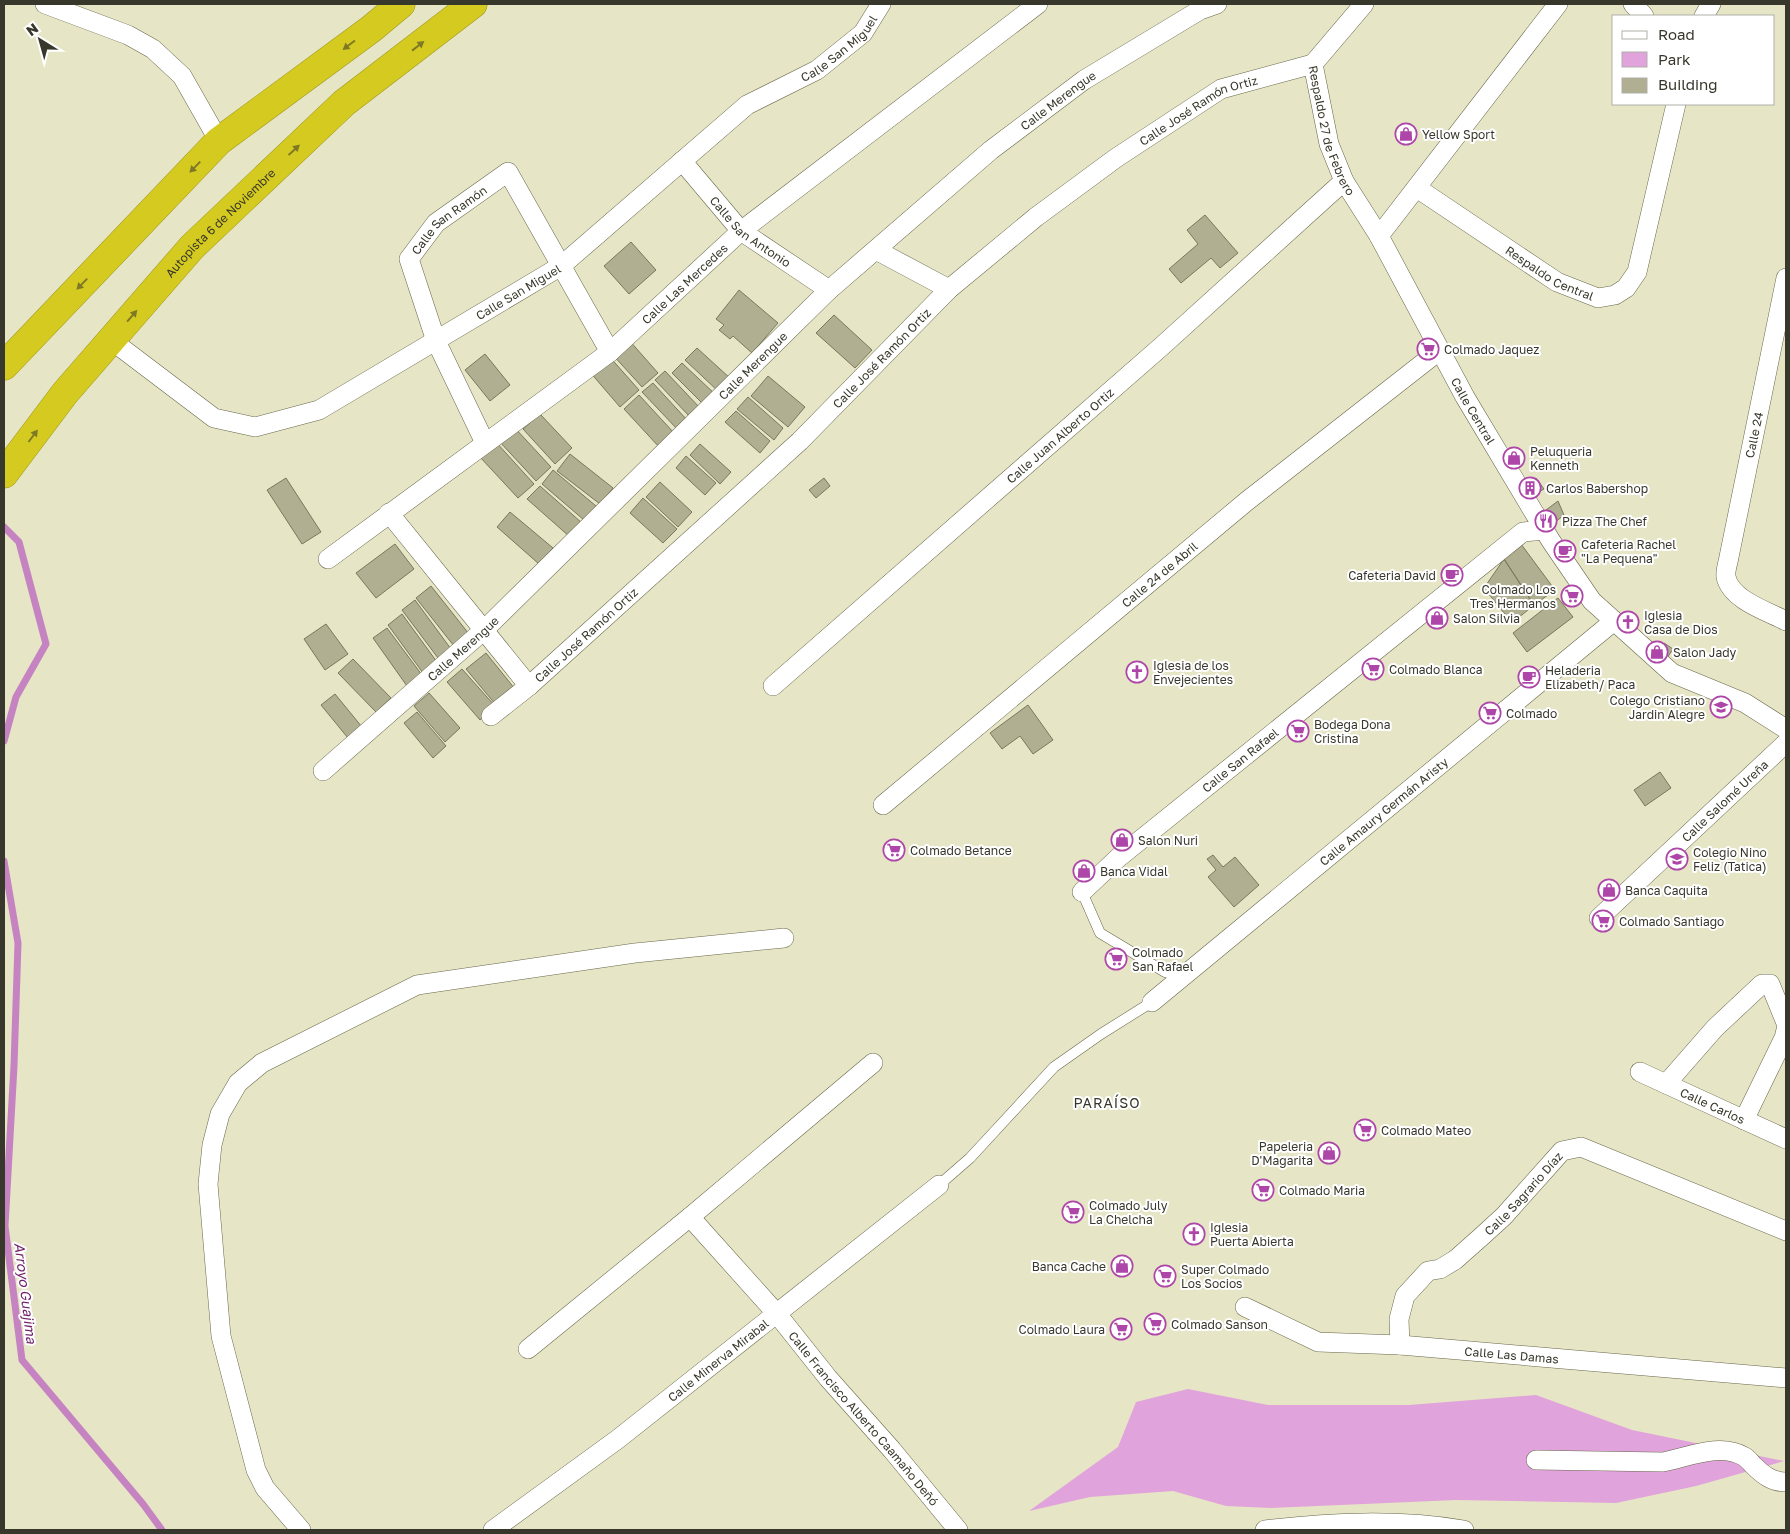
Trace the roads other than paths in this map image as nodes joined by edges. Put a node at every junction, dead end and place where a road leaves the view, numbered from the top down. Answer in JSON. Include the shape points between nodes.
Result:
{"nodes":[{"id":1,"x":45,"y":4,"type":"edge"},
{"id":2,"x":402,"y":4,"type":"edge"},
{"id":3,"x":473,"y":4,"type":"edge"},
{"id":4,"x":881,"y":4,"type":"edge"},
{"id":5,"x":1038,"y":4,"type":"edge"},
{"id":6,"x":1217,"y":4,"type":"edge"},
{"id":7,"x":1364,"y":4,"type":"edge"},
{"id":8,"x":1558,"y":4,"type":"edge"},
{"id":9,"x":1633,"y":4,"type":"edge"},
{"id":10,"x":1711,"y":4,"type":"edge"},
{"id":11,"x":1643,"y":15,"type":"edge"},
{"id":12,"x":1705,"y":15,"type":"edge"},
{"id":13,"x":1313,"y":64,"type":"junction"},
{"id":14,"x":1676,"y":105,"type":"edge"},
{"id":15,"x":219,"y":141,"type":"junction"},
{"id":16,"x":682,"y":161,"type":"junction"},
{"id":17,"x":1344,"y":181,"type":"junction"},
{"id":18,"x":1417,"y":188,"type":"junction"},
{"id":19,"x":741,"y":232,"type":"junction"},
{"id":20,"x":1379,"y":236,"type":"junction"},
{"id":21,"x":876,"y":250,"type":"junction"},
{"id":22,"x":561,"y":266,"type":"junction"},
{"id":23,"x":1786,"y":278,"type":"edge"},
{"id":24,"x":950,"y":289,"type":"junction"},
{"id":25,"x":829,"y":290,"type":"junction"},
{"id":26,"x":111,"y":340,"type":"junction"},
{"id":27,"x":436,"y":341,"type":"junction"},
{"id":28,"x":1440,"y":350,"type":"junction"},
{"id":29,"x":610,"y":352,"type":"junction"},
{"id":30,"x":4,"y":365,"type":"edge"},
{"id":31,"x":485,"y":443,"type":"junction"},
{"id":32,"x":4,"y":474,"type":"edge"},
{"id":33,"x":389,"y":512,"type":"junction"},
{"id":34,"x":1545,"y":530,"type":"junction"},
{"id":35,"x":328,"y":558,"type":"dead end"},
{"id":36,"x":1614,"y":621,"type":"junction"},
{"id":37,"x":1786,"y":621,"type":"edge"},
{"id":38,"x":484,"y":630,"type":"junction"},
{"id":39,"x":529,"y":686,"type":"junction"},
{"id":40,"x":773,"y":686,"type":"dead end"},
{"id":41,"x":491,"y":716,"type":"dead end"},
{"id":42,"x":1786,"y":730,"type":"edge"},
{"id":43,"x":1786,"y":743,"type":"edge"},
{"id":44,"x":323,"y":771,"type":"dead end"},
{"id":45,"x":883,"y":805,"type":"dead end"},
{"id":46,"x":1082,"y":892,"type":"joint"},
{"id":47,"x":1599,"y":918,"type":"dead end"},
{"id":48,"x":784,"y":938,"type":"dead end"},
{"id":49,"x":1182,"y":977,"type":"junction"},
{"id":50,"x":1152,"y":1002,"type":"joint"},
{"id":51,"x":1786,"y":1023,"type":"edge"},
{"id":52,"x":1786,"y":1030,"type":"edge"},
{"id":53,"x":873,"y":1063,"type":"dead end"},
{"id":54,"x":1640,"y":1072,"type":"dead end"},
{"id":55,"x":1666,"y":1084,"type":"junction"},
{"id":56,"x":1744,"y":1120,"type":"junction"},
{"id":57,"x":1786,"y":1139,"type":"edge"},
{"id":58,"x":939,"y":1185,"type":"joint"},
{"id":59,"x":690,"y":1217,"type":"junction"},
{"id":60,"x":1786,"y":1230,"type":"edge"},
{"id":61,"x":1245,"y":1307,"type":"dead end"},
{"id":62,"x":778,"y":1314,"type":"junction"},
{"id":63,"x":1400,"y":1345,"type":"junction"},
{"id":64,"x":528,"y":1349,"type":"dead end"},
{"id":65,"x":1786,"y":1378,"type":"edge"},
{"id":66,"x":1536,"y":1460,"type":"dead end"},
{"id":67,"x":1786,"y":1482,"type":"edge"},
{"id":68,"x":301,"y":1530,"type":"edge"},
{"id":69,"x":493,"y":1530,"type":"edge"},
{"id":70,"x":958,"y":1530,"type":"edge"},
{"id":71,"x":1265,"y":1530,"type":"edge"},
{"id":72,"x":1464,"y":1530,"type":"edge"}],
"edges":[{"from":1,"to":15,"type":"street","via":[[128,35],[153,49],[182,76]]},
{"from":2,"to":15,"type":"highway","one_way":true},
{"from":26,"to":3,"type":"highway","name":"Autopista 6 de Noviembre","one_way":true,"via":[[192,247],[344,103]]},
{"from":4,"to":16,"type":"street","name":"Calle San Miguel","via":[[863,33],[817,70],[747,105]]},
{"from":5,"to":19,"type":"street","name":"Calle Las Mercedes"},
{"from":6,"to":21,"type":"street","name":"Calle Merengue","via":[[1200,10],[1084,80],[990,150]]},
{"from":7,"to":13,"type":"street","name":"Respaldo 27 de Febrero"},
{"from":8,"to":18,"type":"street"},
{"from":9,"to":11,"type":"street"},
{"from":10,"to":12,"type":"street"},
{"from":13,"to":17,"type":"street","name":"Respaldo 27 de Febrero","via":[[1328,144]]},
{"from":13,"to":24,"type":"street","name":"Calle José Ramón Ortiz","via":[[1221,89],[1108,164],[1036,217]]},
{"from":14,"to":18,"type":"street","name":"Respaldo Central","via":[[1637,272],[1626,288],[1614,295],[1598,298],[1557,282]]},
{"from":15,"to":30,"type":"highway","one_way":true},
{"from":16,"to":19,"type":"street","name":"Calle San Antonio"},
{"from":16,"to":22,"type":"street","name":"Calle San Miguel"},
{"from":17,"to":20,"type":"street","name":"Respaldo 27 de Febrero"},
{"from":17,"to":40,"type":"street","name":"Calle Juan Alberto Ortiz","via":[[1154,353]]},
{"from":18,"to":20,"type":"street"},
{"from":19,"to":25,"type":"street","name":"Calle San Antonio"},
{"from":19,"to":29,"type":"street","name":"Calle Las Mercedes"},
{"from":20,"to":28,"type":"street","name":"Calle Central"},
{"from":21,"to":24,"type":"street"},
{"from":21,"to":25,"type":"street","name":"Calle Merengue"},
{"from":22,"to":27,"type":"street","name":"Calle San Miguel"},
{"from":22,"to":27,"type":"street","name":"Calle San Ramón","via":[[508,172],[436,223],[409,258]]},
{"from":22,"to":29,"type":"street"},
{"from":23,"to":37,"type":"street","name":"Calle 24","via":[[1726,576],[1732,591],[1740,598]]},
{"from":24,"to":39,"type":"street","name":"Calle José Ramón Ortiz","via":[[800,441]]},
{"from":25,"to":38,"type":"street","name":"Calle Merengue"},
{"from":26,"to":27,"type":"street","name":"Calle San Miguel","via":[[214,418],[255,427],[319,410]]},
{"from":32,"to":26,"type":"highway","name":"Autopista 6 de Noviembre","one_way":true},
{"from":27,"to":31,"type":"street","name":"Calle San Ramón"},
{"from":28,"to":34,"type":"street","name":"Calle Central"},
{"from":28,"to":45,"type":"street","name":"Calle 24 de Abril","via":[[1247,500]]},
{"from":29,"to":31,"type":"street","name":"Calle Las Mercedes"},
{"from":31,"to":33,"type":"street","name":"Calle Las Mercedes"},
{"from":33,"to":35,"type":"street","name":"Calle Las Mercedes"},
{"from":33,"to":38,"type":"street"},
{"from":34,"to":36,"type":"street","name":"Calle Central","via":[[1592,601]]},
{"from":34,"to":46,"type":"street","name":"Calle San Rafael","via":[[1523,532],[1146,835]]},
{"from":36,"to":42,"type":"street","name":"Calle Central","via":[[1672,673],[1746,703]]},
{"from":36,"to":49,"type":"street","name":"Calle Amaury Germán Aristy"},
{"from":38,"to":39,"type":"street"},
{"from":38,"to":44,"type":"street","name":"Calle Merengue"},
{"from":39,"to":41,"type":"street","name":"Calle José Ramón Ortiz"},
{"from":43,"to":47,"type":"street","name":"Calle Salomé Ureña"},
{"from":46,"to":49,"type":"lane","via":[[1100,933],[1165,972]]},
{"from":48,"to":68,"type":"street","via":[[634,953],[417,985],[262,1063],[238,1083],[220,1114],[212,1145],[208,1184],[221,1336],[256,1470],[271,1496]]},
{"from":49,"to":50,"type":"street","name":"Calle Amaury Germán Aristy"},
{"from":50,"to":58,"type":"lane","via":[[1054,1067],[970,1158]]},
{"from":51,"to":55,"type":"street","via":[[1770,984],[1762,984],[1715,1028]]},
{"from":52,"to":56,"type":"street"},
{"from":53,"to":59,"type":"street"},
{"from":54,"to":55,"type":"street","name":"Calle Carlos"},
{"from":55,"to":56,"type":"street","name":"Calle Carlos"},
{"from":56,"to":57,"type":"street","name":"Calle Carlos"},
{"from":58,"to":62,"type":"street","name":"Calle Minerva Mirabal"},
{"from":59,"to":62,"type":"street","name":"Calle Francisco Alberto Caamaño Deñó"},
{"from":59,"to":64,"type":"street"},
{"from":60,"to":63,"type":"street","name":"Calle Sagrario Díaz","via":[[1582,1147],[1562,1152],[1504,1216],[1455,1260],[1440,1269],[1428,1271],[1405,1296],[1399,1319]]},
{"from":61,"to":63,"type":"street","name":"Calle Las Damas","via":[[1318,1342]]},
{"from":62,"to":69,"type":"street","name":"Calle Minerva Mirabal","via":[[618,1439]]},
{"from":62,"to":70,"type":"street","name":"Calle Francisco Alberto Caamaño Deñó","via":[[828,1378]]},
{"from":63,"to":65,"type":"street","name":"Calle Las Damas"},
{"from":66,"to":67,"type":"street","via":[[1662,1462],[1697,1453],[1725,1451],[1746,1457],[1761,1473],[1776,1482]]},
{"from":71,"to":72,"type":"street","via":[[1373,1522]]}]}
